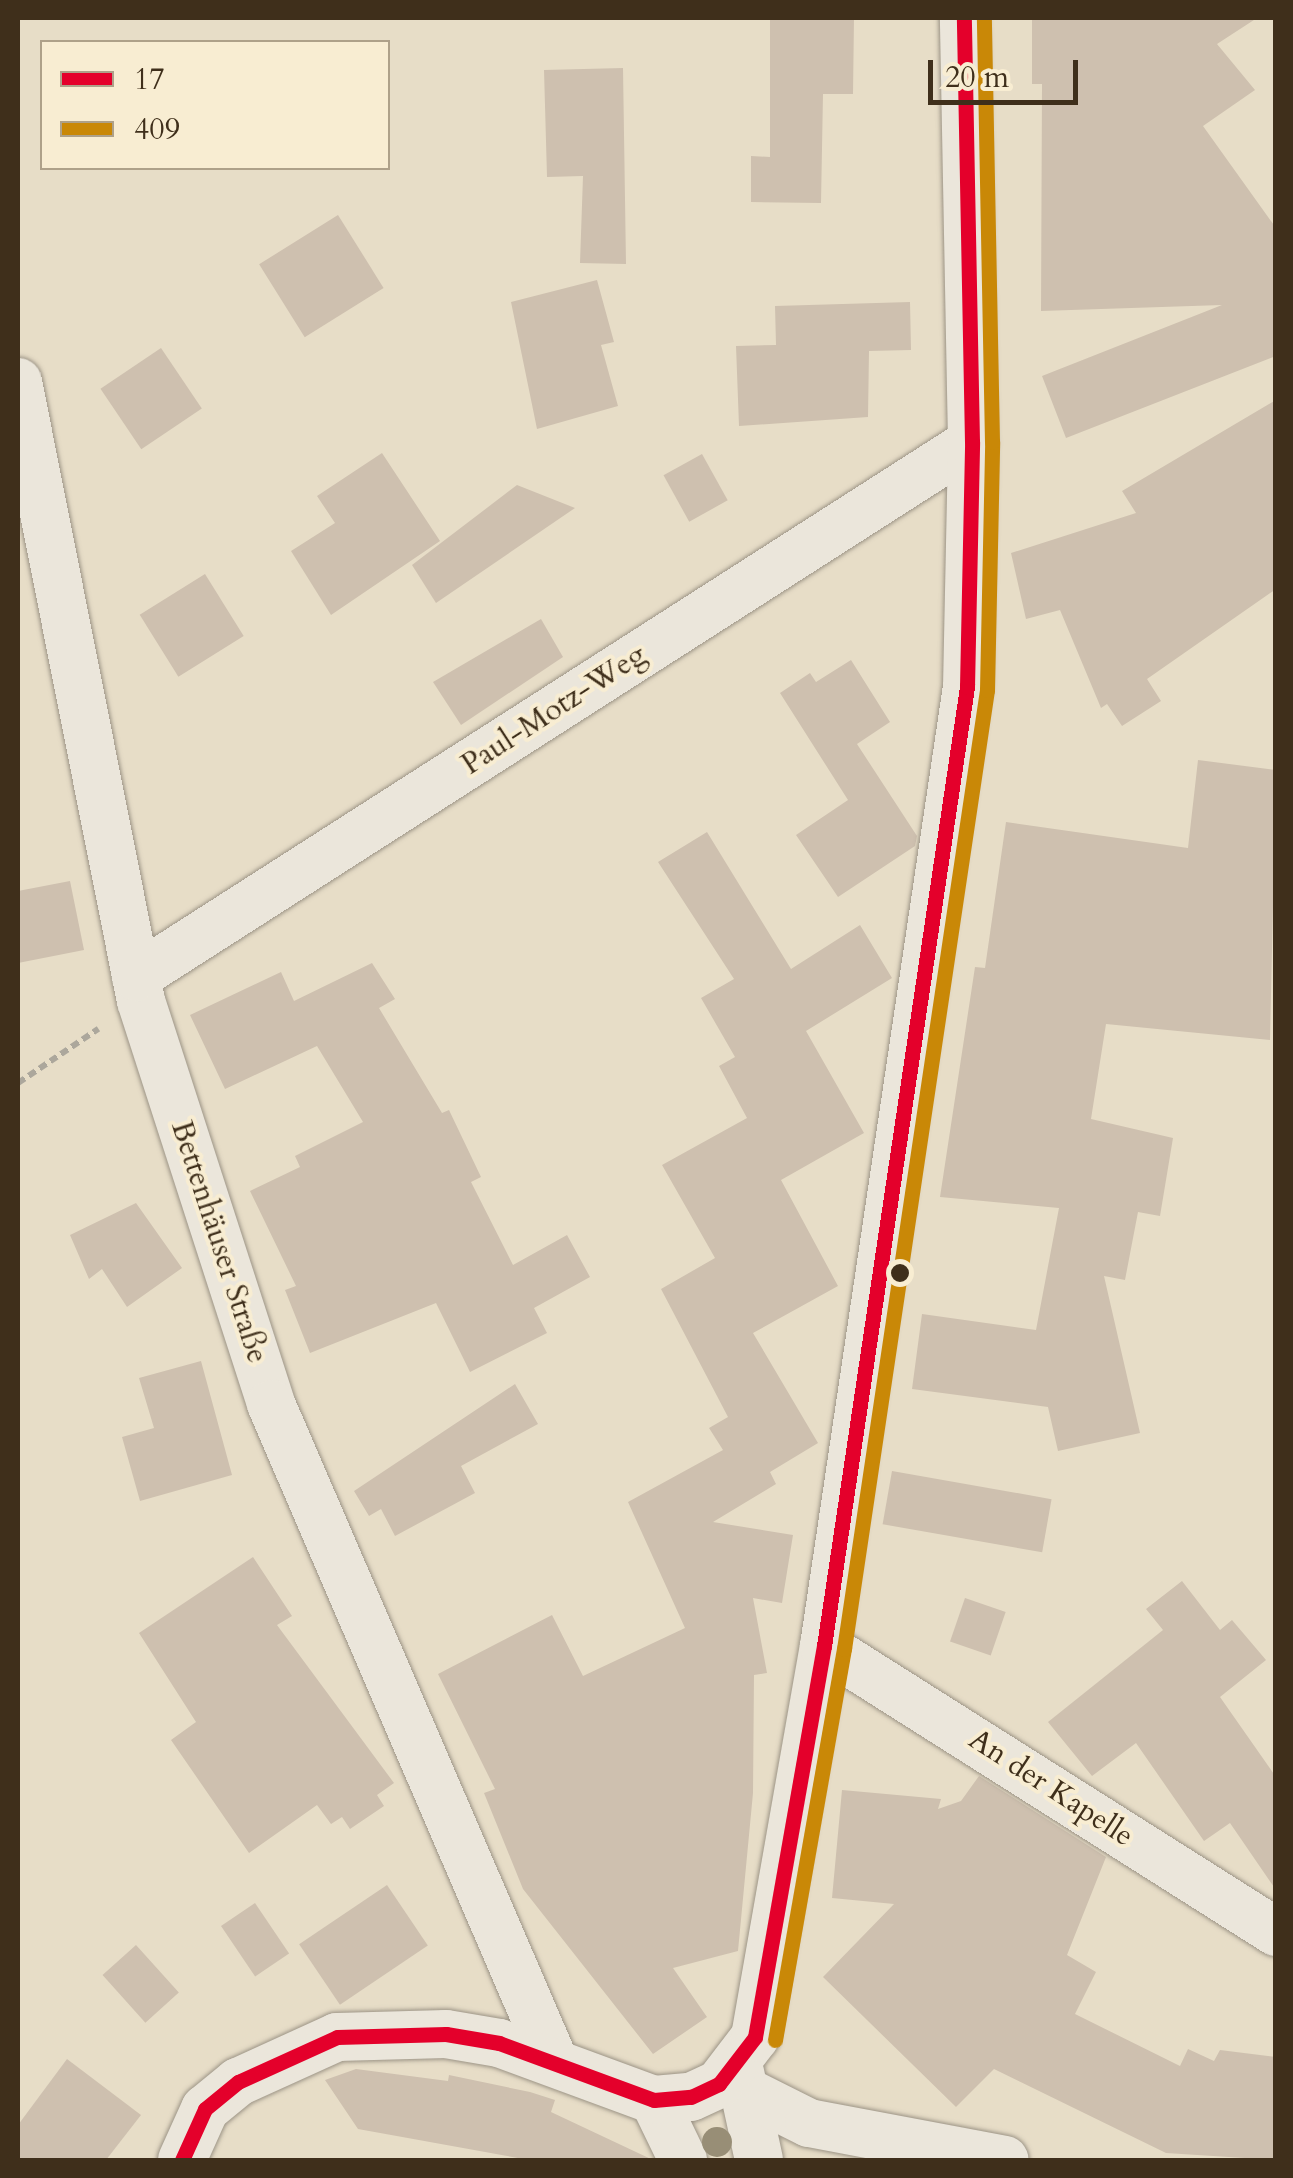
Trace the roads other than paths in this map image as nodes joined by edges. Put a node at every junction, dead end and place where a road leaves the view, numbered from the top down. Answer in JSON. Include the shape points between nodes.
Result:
{"nodes":[{"id":1,"x":964,"y":18,"type":"edge"},
{"id":2,"x":18,"y":382,"type":"edge"},
{"id":3,"x":972,"y":442,"type":"junction"},
{"id":4,"x":138,"y":989,"type":"junction"},
{"id":5,"x":824,"y":1646,"type":"junction"},
{"id":6,"x":1276,"y":1932,"type":"edge"},
{"id":7,"x":554,"y":2060,"type":"junction"},
{"id":8,"x":747,"y":2066,"type":"junction"},
{"id":9,"x":654,"y":2100,"type":"junction"},
{"id":10,"x":180,"y":2155,"type":"edge"},
{"id":11,"x":683,"y":2160,"type":"edge"},
{"id":12,"x":760,"y":2160,"type":"edge"},
{"id":13,"x":1005,"y":2160,"type":"edge"}],
"edges":[{"from":1,"to":3,"type":"street"},
{"from":2,"to":4,"type":"street","name":"Bettenhäuser Straße"},
{"from":3,"to":4,"type":"street","name":"Paul-Motz-Weg"},
{"from":3,"to":5,"type":"street","via":[[967,687]]},
{"from":4,"to":7,"type":"street","name":"Bettenhäuser Straße","via":[[272,1404]]},
{"from":5,"to":6,"type":"street","name":"An der Kapelle"},
{"from":5,"to":8,"type":"street"},
{"from":7,"to":9,"type":"street"},
{"from":7,"to":10,"type":"street","via":[[446,2034],[337,2037],[238,2082],[205,2109]]},
{"from":8,"to":9,"type":"street","via":[[691,2097]]},
{"from":8,"to":12,"type":"street"},
{"from":8,"to":13,"type":"street","via":[[809,2123]]},
{"from":9,"to":11,"type":"street"}]}
